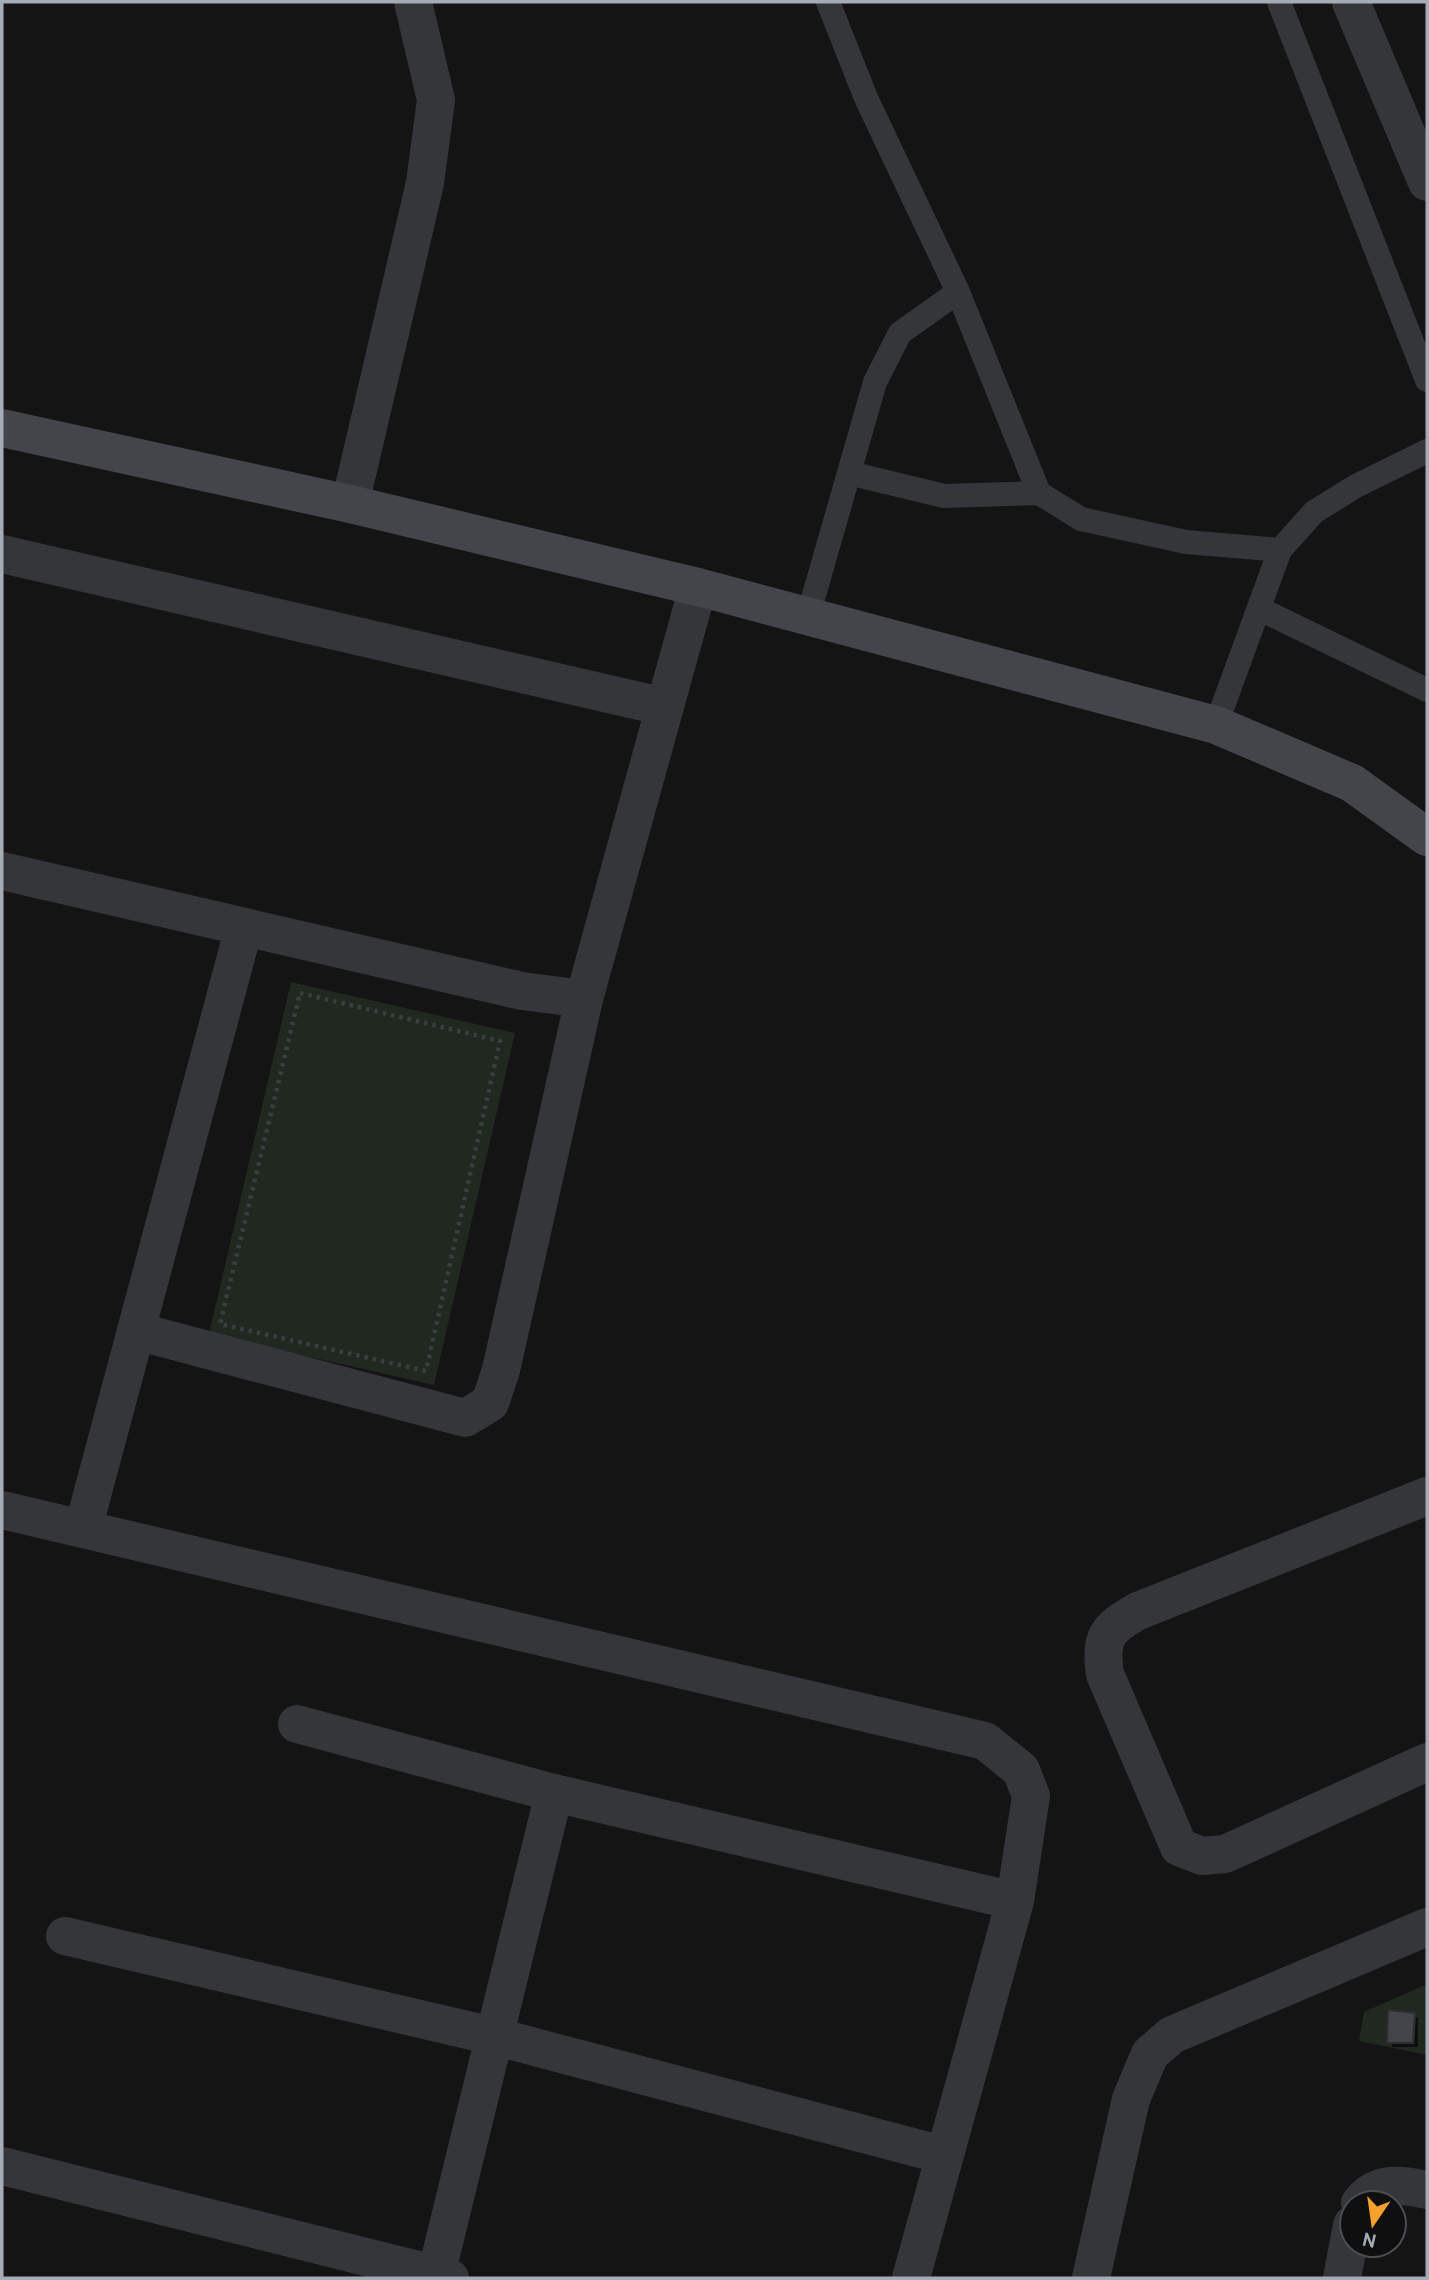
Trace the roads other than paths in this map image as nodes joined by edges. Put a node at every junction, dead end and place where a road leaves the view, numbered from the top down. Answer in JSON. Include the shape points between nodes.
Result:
{"nodes":[{"id":1,"x":413,"y":2,"type":"edge"},
{"id":2,"x":828,"y":2,"type":"edge"},
{"id":3,"x":1279,"y":2,"type":"edge"},
{"id":4,"x":1351,"y":2,"type":"edge"},
{"id":5,"x":1427,"y":182,"type":"edge"},
{"id":6,"x":958,"y":292,"type":"junction"},
{"id":7,"x":1427,"y":380,"type":"edge"},
{"id":8,"x":2,"y":428,"type":"edge"},
{"id":9,"x":1427,"y":451,"type":"edge"},
{"id":10,"x":849,"y":473,"type":"junction"},
{"id":11,"x":1040,"y":493,"type":"junction"},
{"id":12,"x":350,"y":504,"type":"junction"},
{"id":13,"x":1280,"y":550,"type":"junction"},
{"id":14,"x":2,"y":554,"type":"edge"},
{"id":15,"x":698,"y":587,"type":"junction"},
{"id":16,"x":1260,"y":609,"type":"junction"},
{"id":17,"x":808,"y":616,"type":"junction"},
{"id":18,"x":1427,"y":690,"type":"edge"},
{"id":19,"x":665,"y":707,"type":"junction"},
{"id":20,"x":1216,"y":725,"type":"junction"},
{"id":21,"x":1427,"y":836,"type":"edge"},
{"id":22,"x":2,"y":871,"type":"edge"},
{"id":23,"x":244,"y":927,"type":"junction"},
{"id":24,"x":584,"y":999,"type":"junction"},
{"id":25,"x":136,"y":1331,"type":"junction"},
{"id":26,"x":1427,"y":1496,"type":"edge"},
{"id":27,"x":2,"y":1510,"type":"edge"},
{"id":28,"x":83,"y":1529,"type":"junction"},
{"id":29,"x":297,"y":1724,"type":"dead end"},
{"id":30,"x":1427,"y":1762,"type":"edge"},
{"id":31,"x":554,"y":1793,"type":"junction"},
{"id":32,"x":1015,"y":1901,"type":"junction"},
{"id":33,"x":1427,"y":1927,"type":"edge"},
{"id":34,"x":65,"y":1936,"type":"dead end"},
{"id":35,"x":493,"y":2036,"type":"junction"},
{"id":36,"x":943,"y":2155,"type":"junction"},
{"id":37,"x":2,"y":2166,"type":"edge"},
{"id":38,"x":1377,"y":2189,"type":"edge"},
{"id":39,"x":1427,"y":2190,"type":"edge"},
{"id":40,"x":1346,"y":2259,"type":"edge"},
{"id":41,"x":443,"y":2276,"type":"edge"},
{"id":42,"x":911,"y":2278,"type":"edge"},
{"id":43,"x":1091,"y":2278,"type":"edge"},
{"id":44,"x":1342,"y":2278,"type":"edge"}],
"edges":[{"from":1,"to":12,"type":"street","via":[[436,100],[425,183]]},
{"from":2,"to":6,"type":"lane","via":[[866,98]]},
{"from":3,"to":7,"type":"lane"},
{"from":4,"to":5,"type":"street"},
{"from":6,"to":10,"type":"lane","via":[[900,333],[875,382]]},
{"from":6,"to":11,"type":"lane"},
{"from":8,"to":12,"type":"street"},
{"from":9,"to":13,"type":"lane","via":[[1314,512]]},
{"from":10,"to":11,"type":"lane","via":[[944,496]]},
{"from":10,"to":17,"type":"lane"},
{"from":11,"to":13,"type":"lane","via":[[1081,519],[1186,542]]},
{"from":12,"to":15,"type":"street"},
{"from":13,"to":16,"type":"lane"},
{"from":14,"to":19,"type":"street"},
{"from":15,"to":17,"type":"street"},
{"from":15,"to":19,"type":"street"},
{"from":16,"to":18,"type":"lane"},
{"from":16,"to":20,"type":"lane"},
{"from":17,"to":20,"type":"street"},
{"from":19,"to":24,"type":"street"},
{"from":20,"to":21,"type":"street","via":[[1352,783]]},
{"from":22,"to":23,"type":"street"},
{"from":23,"to":24,"type":"street","via":[[522,991]]},
{"from":23,"to":25,"type":"street"},
{"from":24,"to":25,"type":"street","via":[[490,1403],[464,1418]]},
{"from":25,"to":28,"type":"street"},
{"from":26,"to":30,"type":"street","via":[[1138,1611],[1113,1625],[1101,1647],[1105,1674],[1179,1847],[1202,1856],[1225,1854]]},
{"from":27,"to":28,"type":"street"},
{"from":28,"to":32,"type":"street","via":[[985,1741],[1021,1770],[1031,1796]]},
{"from":29,"to":31,"type":"street"},
{"from":31,"to":32,"type":"street"},
{"from":31,"to":35,"type":"street"},
{"from":32,"to":36,"type":"street"},
{"from":33,"to":43,"type":"street","via":[[1172,2035],[1150,2054],[1131,2099]]},
{"from":34,"to":35,"type":"street"},
{"from":35,"to":36,"type":"street"},
{"from":35,"to":41,"type":"street"},
{"from":36,"to":42,"type":"street"},
{"from":37,"to":41,"type":"street"},
{"from":38,"to":39,"type":"street","via":[[1392,2184]]},
{"from":40,"to":44,"type":"street"}]}
